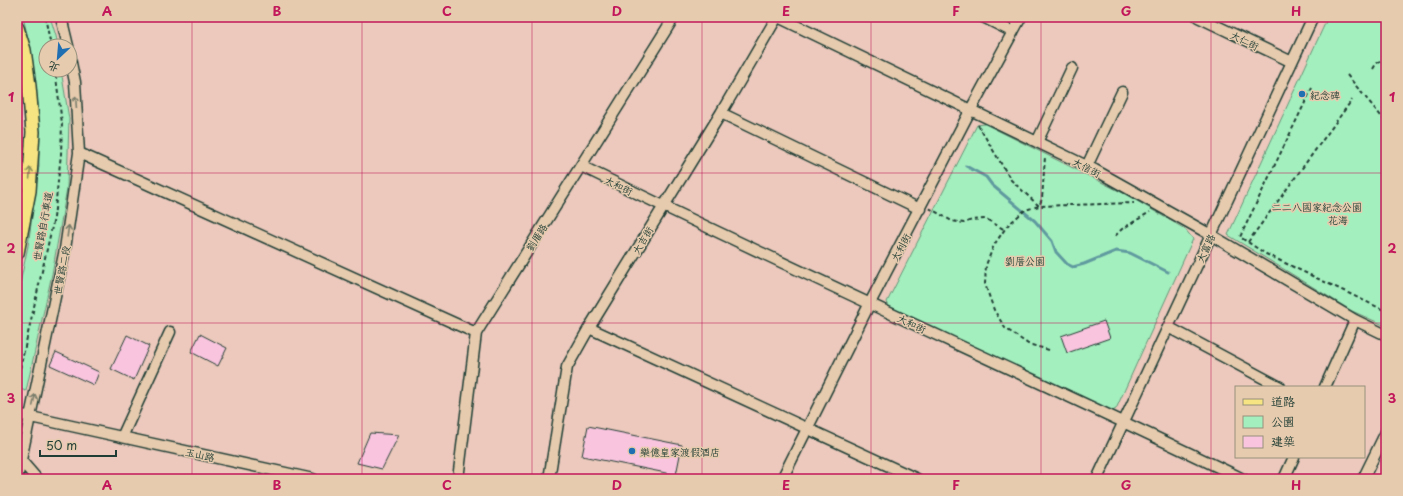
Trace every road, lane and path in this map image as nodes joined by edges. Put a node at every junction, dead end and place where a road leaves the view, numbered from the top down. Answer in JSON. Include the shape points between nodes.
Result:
{"nodes":[{"id":1,"x":45,"y":17,"type":"edge"},
{"id":2,"x":60,"y":17,"type":"edge"},
{"id":3,"x":778,"y":17,"type":"edge"},
{"id":4,"x":983,"y":17,"type":"edge"},
{"id":5,"x":1021,"y":17,"type":"edge"},
{"id":6,"x":1198,"y":17,"type":"edge"},
{"id":7,"x":1313,"y":17,"type":"edge"},
{"id":8,"x":671,"y":18,"type":"edge"},
{"id":9,"x":17,"y":28,"type":"edge"},
{"id":10,"x":1013,"y":32,"type":"junction"},
{"id":11,"x":49,"y":38,"type":"edge"},
{"id":12,"x":66,"y":38,"type":"edge"},
{"id":13,"x":1386,"y":56,"type":"edge"},
{"id":14,"x":1292,"y":62,"type":"junction"},
{"id":15,"x":1072,"y":68,"type":"dead end"},
{"id":16,"x":1373,"y":69,"type":"dead end"},
{"id":17,"x":1347,"y":75,"type":"dead end"},
{"id":18,"x":55,"y":78,"type":"edge"},
{"id":19,"x":73,"y":78,"type":"edge"},
{"id":20,"x":1312,"y":88,"type":"dead end"},
{"id":21,"x":1122,"y":92,"type":"dead end"},
{"id":22,"x":1352,"y":100,"type":"dead end"},
{"id":23,"x":971,"y":109,"type":"junction"},
{"id":24,"x":721,"y":113,"type":"junction"},
{"id":25,"x":1386,"y":122,"type":"edge"},
{"id":26,"x":977,"y":123,"type":"dead end"},
{"id":27,"x":1037,"y":142,"type":"junction"},
{"id":28,"x":80,"y":153,"type":"junction"},
{"id":29,"x":1045,"y":157,"type":"dead end"},
{"id":30,"x":581,"y":166,"type":"junction"},
{"id":31,"x":1087,"y":166,"type":"junction"},
{"id":32,"x":1137,"y":203,"type":"dead end"},
{"id":33,"x":663,"y":206,"type":"junction"},
{"id":34,"x":921,"y":206,"type":"junction"},
{"id":35,"x":1039,"y":206,"type":"junction"},
{"id":36,"x":1151,"y":211,"type":"dead end"},
{"id":37,"x":1004,"y":230,"type":"junction"},
{"id":38,"x":1211,"y":234,"type":"junction"},
{"id":39,"x":1116,"y":236,"type":"dead end"},
{"id":40,"x":1248,"y":242,"type":"junction"},
{"id":41,"x":17,"y":253,"type":"edge"},
{"id":42,"x":870,"y":303,"type":"junction"},
{"id":43,"x":1386,"y":311,"type":"edge"},
{"id":44,"x":1355,"y":320,"type":"junction"},
{"id":45,"x":1168,"y":327,"type":"junction"},
{"id":46,"x":589,"y":328,"type":"junction"},
{"id":47,"x":170,"y":332,"type":"dead end"},
{"id":48,"x":476,"y":333,"type":"junction"},
{"id":49,"x":1386,"y":335,"type":"edge"},
{"id":50,"x":1049,"y":350,"type":"dead end"},
{"id":51,"x":17,"y":382,"type":"edge"},
{"id":52,"x":1278,"y":386,"type":"edge"},
{"id":53,"x":1325,"y":386,"type":"edge"},
{"id":54,"x":17,"y":414,"type":"edge"},
{"id":55,"x":30,"y":417,"type":"junction"},
{"id":56,"x":1124,"y":422,"type":"junction"},
{"id":57,"x":808,"y":429,"type":"junction"},
{"id":58,"x":1386,"y":432,"type":"edge"},
{"id":59,"x":122,"y":437,"type":"junction"},
{"id":60,"x":19,"y":458,"type":"edge"},
{"id":61,"x":1294,"y":458,"type":"edge"},
{"id":62,"x":17,"y":479,"type":"edge"},
{"id":63,"x":37,"y":479,"type":"edge"},
{"id":64,"x":313,"y":479,"type":"edge"},
{"id":65,"x":458,"y":479,"type":"edge"},
{"id":66,"x":549,"y":479,"type":"edge"},
{"id":67,"x":782,"y":479,"type":"edge"},
{"id":68,"x":917,"y":479,"type":"edge"},
{"id":69,"x":1097,"y":479,"type":"edge"},
{"id":70,"x":1243,"y":479,"type":"edge"},
{"id":71,"x":1284,"y":479,"type":"edge"},
{"id":72,"x":1363,"y":479,"type":"edge"}],
"edges":[{"from":1,"to":11,"type":"path"},
{"from":2,"to":12,"type":"street"},
{"from":3,"to":23,"type":"street","name":"大信街"},
{"from":3,"to":24,"type":"street","name":"大吉街"},
{"from":4,"to":10,"type":"street"},
{"from":5,"to":10,"type":"street","name":"大利街"},
{"from":6,"to":14,"type":"street","name":"大仁街"},
{"from":7,"to":14,"type":"street","name":"大富路"},
{"from":8,"to":30,"type":"street","name":"劉厝路"},
{"from":41,"to":9,"type":"main road","one_way":true,"via":[[29,191],[33,132],[24,50]]},
{"from":10,"to":23,"type":"street","name":"大利街"},
{"from":13,"to":16,"type":"path"},
{"from":14,"to":38,"type":"street","name":"大富路"},
{"from":15,"to":27,"type":"street"},
{"from":17,"to":25,"type":"path"},
{"from":18,"to":51,"type":"path","name":"世賢路自行車道","via":[[62,123],[54,218]]},
{"from":28,"to":19,"type":"street","name":"世賢路二段","one_way":true},
{"from":20,"to":40,"type":"path","via":[[1240,237]]},
{"from":21,"to":31,"type":"street"},
{"from":22,"to":40,"type":"path"},
{"from":23,"to":27,"type":"street","name":"大信街"},
{"from":23,"to":34,"type":"street","name":"大利街"},
{"from":24,"to":33,"type":"street","name":"大吉街"},
{"from":24,"to":34,"type":"street"},
{"from":26,"to":35,"type":"path","via":[[1011,180]]},
{"from":27,"to":31,"type":"street","name":"大信街"},
{"from":28,"to":48,"type":"street"},
{"from":55,"to":28,"type":"street","name":"世賢路二段","one_way":true,"via":[[65,249]]},
{"from":29,"to":35,"type":"path","via":[[1042,199]]},
{"from":30,"to":33,"type":"street","name":"大和街"},
{"from":30,"to":48,"type":"street","name":"劉厝路"},
{"from":31,"to":38,"type":"street","name":"大信街"},
{"from":32,"to":35,"type":"path"},
{"from":33,"to":42,"type":"street","name":"大和街"},
{"from":33,"to":46,"type":"street","name":"大吉街"},
{"from":34,"to":37,"type":"path","via":[[952,221],[964,223],[986,219]]},
{"from":34,"to":42,"type":"street","name":"大利街"},
{"from":35,"to":37,"type":"path","via":[[1025,210]]},
{"from":36,"to":39,"type":"path","via":[[1122,229]]},
{"from":37,"to":50,"type":"path","via":[[994,245],[986,265],[985,284],[994,310],[1005,328],[1028,344]]},
{"from":38,"to":44,"type":"street","name":"大信街"},
{"from":38,"to":45,"type":"street","name":"大富路"},
{"from":40,"to":43,"type":"path","via":[[1266,254]]},
{"from":42,"to":56,"type":"street","name":"大和街"},
{"from":42,"to":57,"type":"street","name":"大利街"},
{"from":44,"to":49,"type":"street","name":"大信街"},
{"from":44,"to":53,"type":"street"},
{"from":45,"to":52,"type":"street"},
{"from":45,"to":56,"type":"street","name":"大富路"},
{"from":46,"to":57,"type":"street"},
{"from":46,"to":66,"type":"street","name":"大吉街","via":[[567,367]]},
{"from":47,"to":59,"type":"street"},
{"from":48,"to":65,"type":"street","name":"劉厝路"},
{"from":54,"to":55,"type":"street","name":"玉山路"},
{"from":55,"to":59,"type":"street","name":"玉山路"},
{"from":55,"to":60,"type":"street","name":"世賢路二段"},
{"from":56,"to":69,"type":"street","name":"大富路"},
{"from":56,"to":70,"type":"street","name":"大和街"},
{"from":57,"to":67,"type":"street","name":"大利街"},
{"from":57,"to":68,"type":"street"},
{"from":58,"to":72,"type":"street"},
{"from":59,"to":64,"type":"street","name":"玉山路"},
{"from":60,"to":62,"type":"street","name":"世賢路二段"},
{"from":60,"to":63,"type":"street"},
{"from":61,"to":71,"type":"street"}]}
